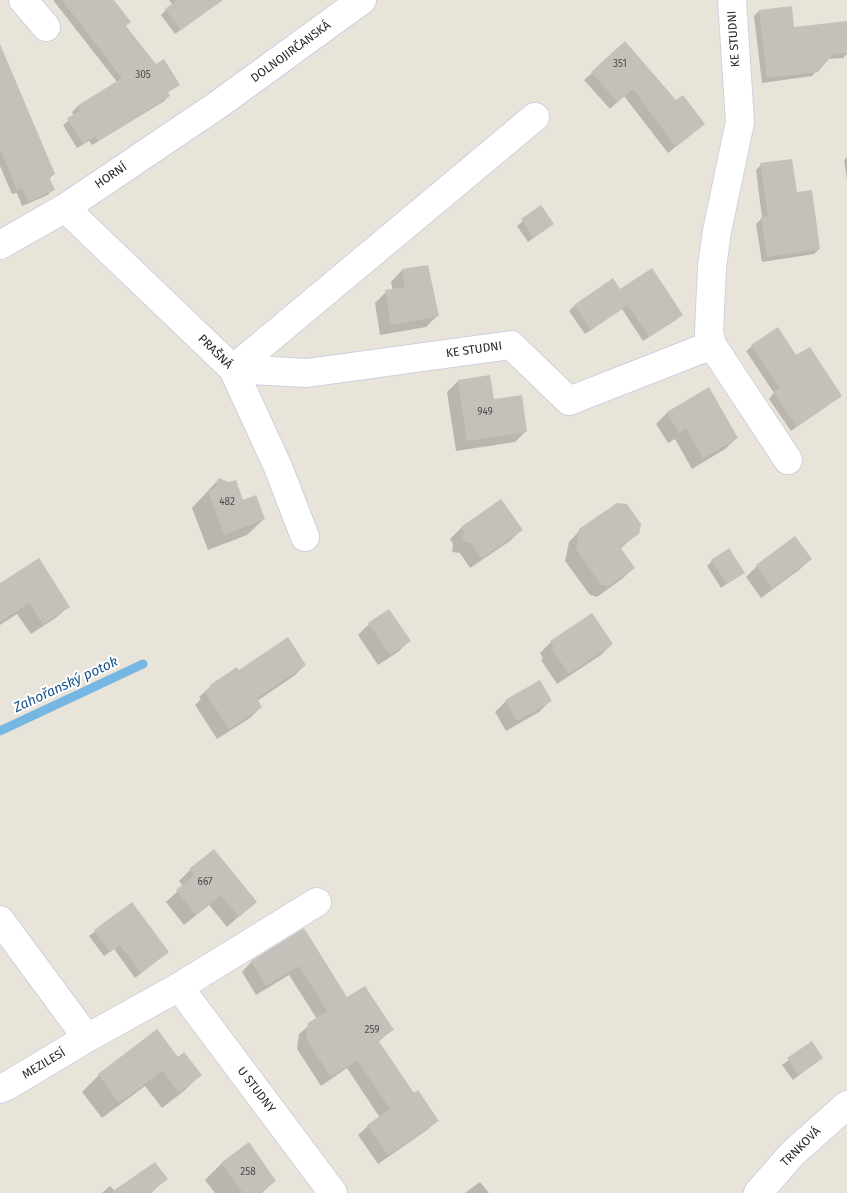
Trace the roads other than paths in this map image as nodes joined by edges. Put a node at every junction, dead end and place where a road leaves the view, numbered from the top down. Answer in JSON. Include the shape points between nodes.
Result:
{"nodes":[{"id":1,"x":23,"y":0,"type":"edge"},
{"id":2,"x":362,"y":0,"type":"edge"},
{"id":3,"x":732,"y":0,"type":"edge"},
{"id":4,"x":46,"y":27,"type":"dead end"},
{"id":5,"x":220,"y":104,"type":"joint"},
{"id":6,"x":535,"y":117,"type":"dead end"},
{"id":7,"x":65,"y":208,"type":"junction"},
{"id":8,"x":2,"y":236,"type":"edge"},
{"id":9,"x":712,"y":345,"type":"junction"},
{"id":10,"x":233,"y":369,"type":"junction"},
{"id":11,"x":788,"y":460,"type":"dead end"},
{"id":12,"x":305,"y":537,"type":"dead end"},
{"id":13,"x":317,"y":902,"type":"dead end"},
{"id":14,"x":0,"y":920,"type":"edge"},
{"id":15,"x":179,"y":987,"type":"junction"},
{"id":16,"x":87,"y":1038,"type":"junction"},
{"id":17,"x":0,"y":1089,"type":"edge"},
{"id":18,"x":847,"y":1105,"type":"edge"},
{"id":19,"x":333,"y":1193,"type":"edge"},
{"id":20,"x":758,"y":1193,"type":"edge"}],
"edges":[{"from":1,"to":4,"type":"street"},
{"from":2,"to":5,"type":"street","name":"DOLNOJIRČANSKÁ"},
{"from":3,"to":9,"type":"street","name":"KE STUDNI","via":[[740,122],[712,267],[709,332]]},
{"from":5,"to":7,"type":"street","name":"HORNÍ"},
{"from":6,"to":10,"type":"street"},
{"from":7,"to":8,"type":"street","name":"HORNÍ"},
{"from":7,"to":10,"type":"street","name":"PRAŠNÁ"},
{"from":9,"to":10,"type":"street","name":"KE STUDNI","via":[[569,401],[511,345],[307,373]]},
{"from":9,"to":11,"type":"street","name":"KE STUDNI"},
{"from":10,"to":12,"type":"street","name":"PRAŠNÁ","via":[[278,467]]},
{"from":13,"to":15,"type":"street"},
{"from":14,"to":16,"type":"street"},
{"from":15,"to":16,"type":"street"},
{"from":15,"to":19,"type":"street","name":"U STUDNY"},
{"from":16,"to":17,"type":"street","name":"MEZILESÍ"},
{"from":18,"to":20,"type":"street","name":"TRNKOVÁ","via":[[793,1153]]}]}
